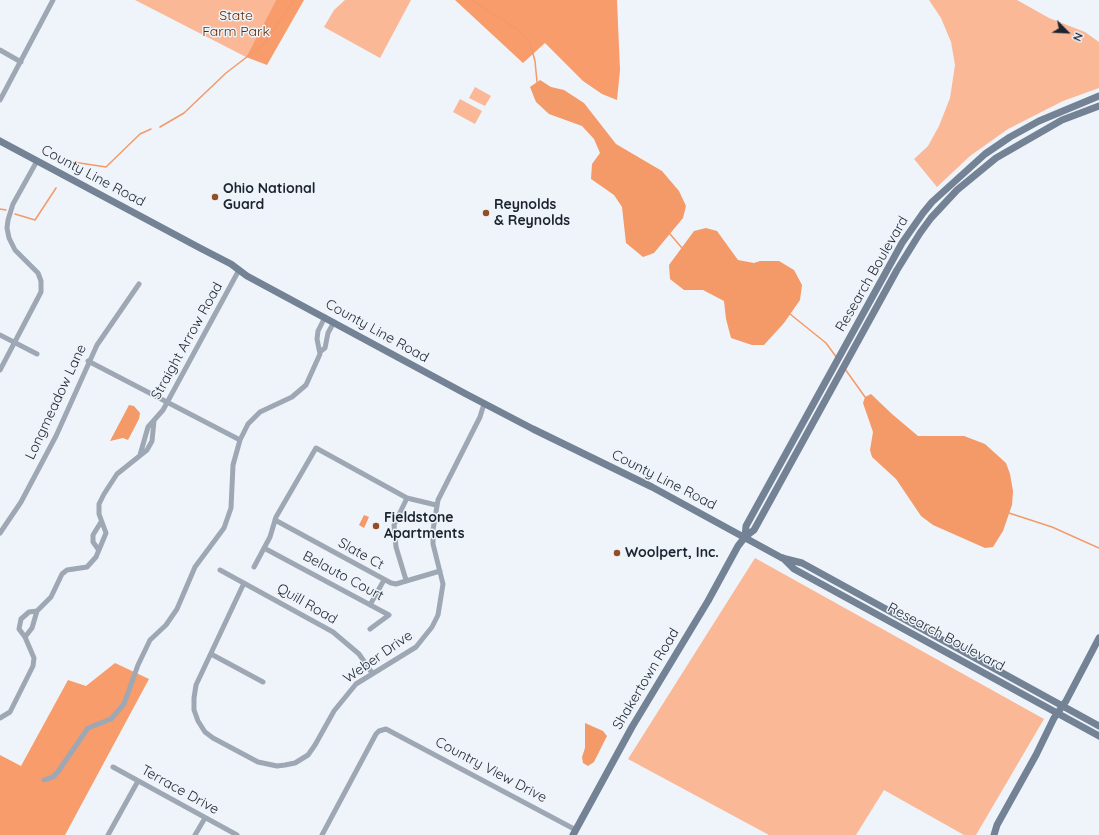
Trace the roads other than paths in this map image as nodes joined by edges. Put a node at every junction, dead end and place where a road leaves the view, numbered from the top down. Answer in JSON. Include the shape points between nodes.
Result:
{"nodes":[{"id":1,"x":53,"y":0,"type":"edge"},
{"id":2,"x":0,"y":50,"type":"edge"},
{"id":3,"x":21,"y":62,"type":"junction"},
{"id":4,"x":1099,"y":96,"type":"edge"},
{"id":5,"x":0,"y":100,"type":"edge"},
{"id":6,"x":1099,"y":106,"type":"edge"},
{"id":7,"x":0,"y":142,"type":"edge"},
{"id":8,"x":37,"y":161,"type":"junction"},
{"id":9,"x":239,"y":270,"type":"junction"},
{"id":10,"x":138,"y":284,"type":"dead end"},
{"id":11,"x":325,"y":317,"type":"junction"},
{"id":12,"x":334,"y":322,"type":"junction"},
{"id":13,"x":0,"y":334,"type":"edge"},
{"id":14,"x":15,"y":343,"type":"junction"},
{"id":15,"x":320,"y":351,"type":"junction"},
{"id":16,"x":37,"y":354,"type":"dead end"},
{"id":17,"x":88,"y":361,"type":"junction"},
{"id":18,"x":0,"y":370,"type":"edge"},
{"id":19,"x":167,"y":402,"type":"junction"},
{"id":20,"x":484,"y":404,"type":"junction"},
{"id":21,"x":154,"y":421,"type":"junction"},
{"id":22,"x":240,"y":440,"type":"junction"},
{"id":23,"x":140,"y":456,"type":"junction"},
{"id":24,"x":407,"y":498,"type":"junction"},
{"id":25,"x":436,"y":505,"type":"junction"},
{"id":26,"x":275,"y":520,"type":"junction"},
{"id":27,"x":100,"y":522,"type":"junction"},
{"id":28,"x":0,"y":533,"type":"edge"},
{"id":29,"x":745,"y":537,"type":"junction"},
{"id":30,"x":264,"y":548,"type":"junction"},
{"id":31,"x":98,"y":549,"type":"junction"},
{"id":32,"x":782,"y":558,"type":"junction"},
{"id":33,"x":254,"y":567,"type":"dead end"},
{"id":34,"x":220,"y":570,"type":"dead end"},
{"id":35,"x":440,"y":571,"type":"junction"},
{"id":36,"x":384,"y":580,"type":"junction"},
{"id":37,"x":406,"y":580,"type":"junction"},
{"id":38,"x":244,"y":583,"type":"junction"},
{"id":39,"x":370,"y":605,"type":"junction"},
{"id":40,"x":37,"y":611,"type":"junction"},
{"id":41,"x":898,"y":616,"type":"junction"},
{"id":42,"x":893,"y":624,"type":"junction"},
{"id":43,"x":370,"y":629,"type":"dead end"},
{"id":44,"x":25,"y":637,"type":"junction"},
{"id":45,"x":1099,"y":638,"type":"edge"},
{"id":46,"x":211,"y":654,"type":"junction"},
{"id":47,"x":372,"y":673,"type":"junction"},
{"id":48,"x":263,"y":682,"type":"dead end"},
{"id":49,"x":1063,"y":706,"type":"junction"},
{"id":50,"x":1058,"y":713,"type":"junction"},
{"id":51,"x":0,"y":718,"type":"edge"},
{"id":52,"x":1099,"y":726,"type":"edge"},
{"id":53,"x":1099,"y":736,"type":"edge"},
{"id":54,"x":113,"y":767,"type":"dead end"},
{"id":55,"x":44,"y":780,"type":"dead end"},
{"id":56,"x":138,"y":781,"type":"junction"},
{"id":57,"x":205,"y":818,"type":"junction"},
{"id":58,"x":575,"y":832,"type":"edge"},
{"id":59,"x":108,"y":835,"type":"edge"},
{"id":60,"x":195,"y":835,"type":"edge"},
{"id":61,"x":236,"y":835,"type":"edge"},
{"id":62,"x":322,"y":835,"type":"edge"},
{"id":63,"x":994,"y":835,"type":"edge"}],
"edges":[{"from":1,"to":3,"type":"street"},
{"from":2,"to":3,"type":"street"},
{"from":3,"to":5,"type":"street"},
{"from":4,"to":29,"type":"main road","name":"Research Boulevard","via":[[1052,115],[1010,137],[985,154],[932,202],[902,243],[746,526]]},
{"from":6,"to":29,"type":"main road","name":"Research Boulevard","via":[[1062,120],[983,167],[931,218],[907,251],[754,530]]},
{"from":7,"to":8,"type":"main road","name":"County Line Road"},
{"from":8,"to":9,"type":"main road","name":"County Line Road"},
{"from":8,"to":14,"type":"street","via":[[13,204],[8,220],[8,234],[13,246],[34,268],[41,285],[38,299]]},
{"from":9,"to":11,"type":"main road","name":"County Line Road"},
{"from":9,"to":19,"type":"street","name":"Straight Arrow Road"},
{"from":10,"to":17,"type":"street","name":"Longmeadow Lane","via":[[102,335]]},
{"from":11,"to":12,"type":"main road","name":"County Line Road"},
{"from":11,"to":15,"type":"street","via":[[318,331]]},
{"from":12,"to":15,"type":"street","via":[[328,333],[325,348]]},
{"from":12,"to":20,"type":"main road","name":"County Line Road"},
{"from":13,"to":14,"type":"street"},
{"from":14,"to":16,"type":"street"},
{"from":14,"to":18,"type":"street"},
{"from":15,"to":22,"type":"street","via":[[316,366],[301,390],[260,412],[248,424]]},
{"from":17,"to":19,"type":"street"},
{"from":17,"to":28,"type":"street","name":"Longmeadow Lane","via":[[56,436],[21,502]]},
{"from":19,"to":21,"type":"street","name":"Straight Arrow Road"},
{"from":19,"to":22,"type":"street"},
{"from":20,"to":25,"type":"street","name":"Weber Drive"},
{"from":20,"to":29,"type":"main road","name":"County Line Road","via":[[652,487]]},
{"from":21,"to":23,"type":"street","name":"Straight Arrow Road","via":[[144,435]]},
{"from":21,"to":23,"type":"street","name":"Straight Arrow Road","via":[[152,440]]},
{"from":22,"to":55,"type":"street","via":[[233,465],[231,508],[224,528],[195,567],[177,609],[166,625],[150,640],[124,704],[111,719],[88,728],[57,773]]},
{"from":23,"to":27,"type":"street","name":"Straight Arrow Road","via":[[110,482],[100,504]]},
{"from":24,"to":25,"type":"street"},
{"from":24,"to":26,"type":"street","via":[[316,448]]},
{"from":24,"to":37,"type":"street","via":[[394,525],[396,547]]},
{"from":25,"to":35,"type":"street","name":"Weber Drive","via":[[432,530]]},
{"from":26,"to":30,"type":"street"},
{"from":26,"to":36,"type":"street","name":"Slate Ct"},
{"from":27,"to":31,"type":"street","name":"Straight Arrow Road","via":[[93,535],[93,542]]},
{"from":27,"to":31,"type":"street","name":"Straight Arrow Road","via":[[105,526],[106,533]]},
{"from":29,"to":32,"type":"main road","name":"Research Boulevard"},
{"from":29,"to":58,"type":"main road","name":"Shakertown Road","via":[[632,727]]},
{"from":30,"to":33,"type":"street"},
{"from":30,"to":39,"type":"street","name":"Belauto Court"},
{"from":31,"to":40,"type":"street","name":"Straight Arrow Road","via":[[96,557],[87,567],[67,570],[62,574],[51,597]]},
{"from":32,"to":41,"type":"main road","name":"Research Boulevard","via":[[802,563]]},
{"from":32,"to":42,"type":"main road","name":"Research Boulevard","via":[[794,569]]},
{"from":34,"to":38,"type":"street","name":"Quill Road"},
{"from":35,"to":37,"type":"street","name":"Slate Ct"},
{"from":35,"to":47,"type":"street","name":"Weber Drive","via":[[443,584],[442,599],[438,615],[426,637],[400,658]]},
{"from":36,"to":37,"type":"street","name":"Slate Ct","via":[[396,584]]},
{"from":36,"to":39,"type":"street"},
{"from":38,"to":46,"type":"street","name":"Weber Drive"},
{"from":38,"to":47,"type":"street","name":"Quill Road","via":[[333,632],[359,654]]},
{"from":39,"to":43,"type":"street","name":"Belauto Court","via":[[388,615]]},
{"from":40,"to":44,"type":"street","name":"Straight Arrow Road","via":[[32,628]]},
{"from":40,"to":44,"type":"street","name":"Straight Arrow Road","via":[[29,612],[21,619],[19,629]]},
{"from":41,"to":42,"type":"main road"},
{"from":41,"to":49,"type":"main road","name":"Research Boulevard"},
{"from":42,"to":50,"type":"main road","name":"Research Boulevard"},
{"from":44,"to":51,"type":"street","name":"Straight Arrow Road","via":[[34,658],[33,666],[10,712]]},
{"from":45,"to":49,"type":"main road"},
{"from":46,"to":47,"type":"street","name":"Weber Drive","via":[[196,686],[194,710],[198,721],[205,732],[213,738],[258,762],[277,766],[295,763],[308,755],[343,698],[356,684]]},
{"from":46,"to":48,"type":"street"},
{"from":49,"to":50,"type":"main road"},
{"from":49,"to":52,"type":"main road","name":"Research Boulevard"},
{"from":50,"to":53,"type":"main road","name":"Research Boulevard"},
{"from":50,"to":63,"type":"main road"},
{"from":54,"to":56,"type":"street","name":"Terrace Drive"},
{"from":56,"to":57,"type":"street","name":"Terrace Drive"},
{"from":56,"to":59,"type":"street"},
{"from":57,"to":60,"type":"street"},
{"from":57,"to":61,"type":"street","name":"Terrace Drive"},
{"from":58,"to":62,"type":"street","name":"Country View Drive","via":[[386,729],[376,734]]}]}
